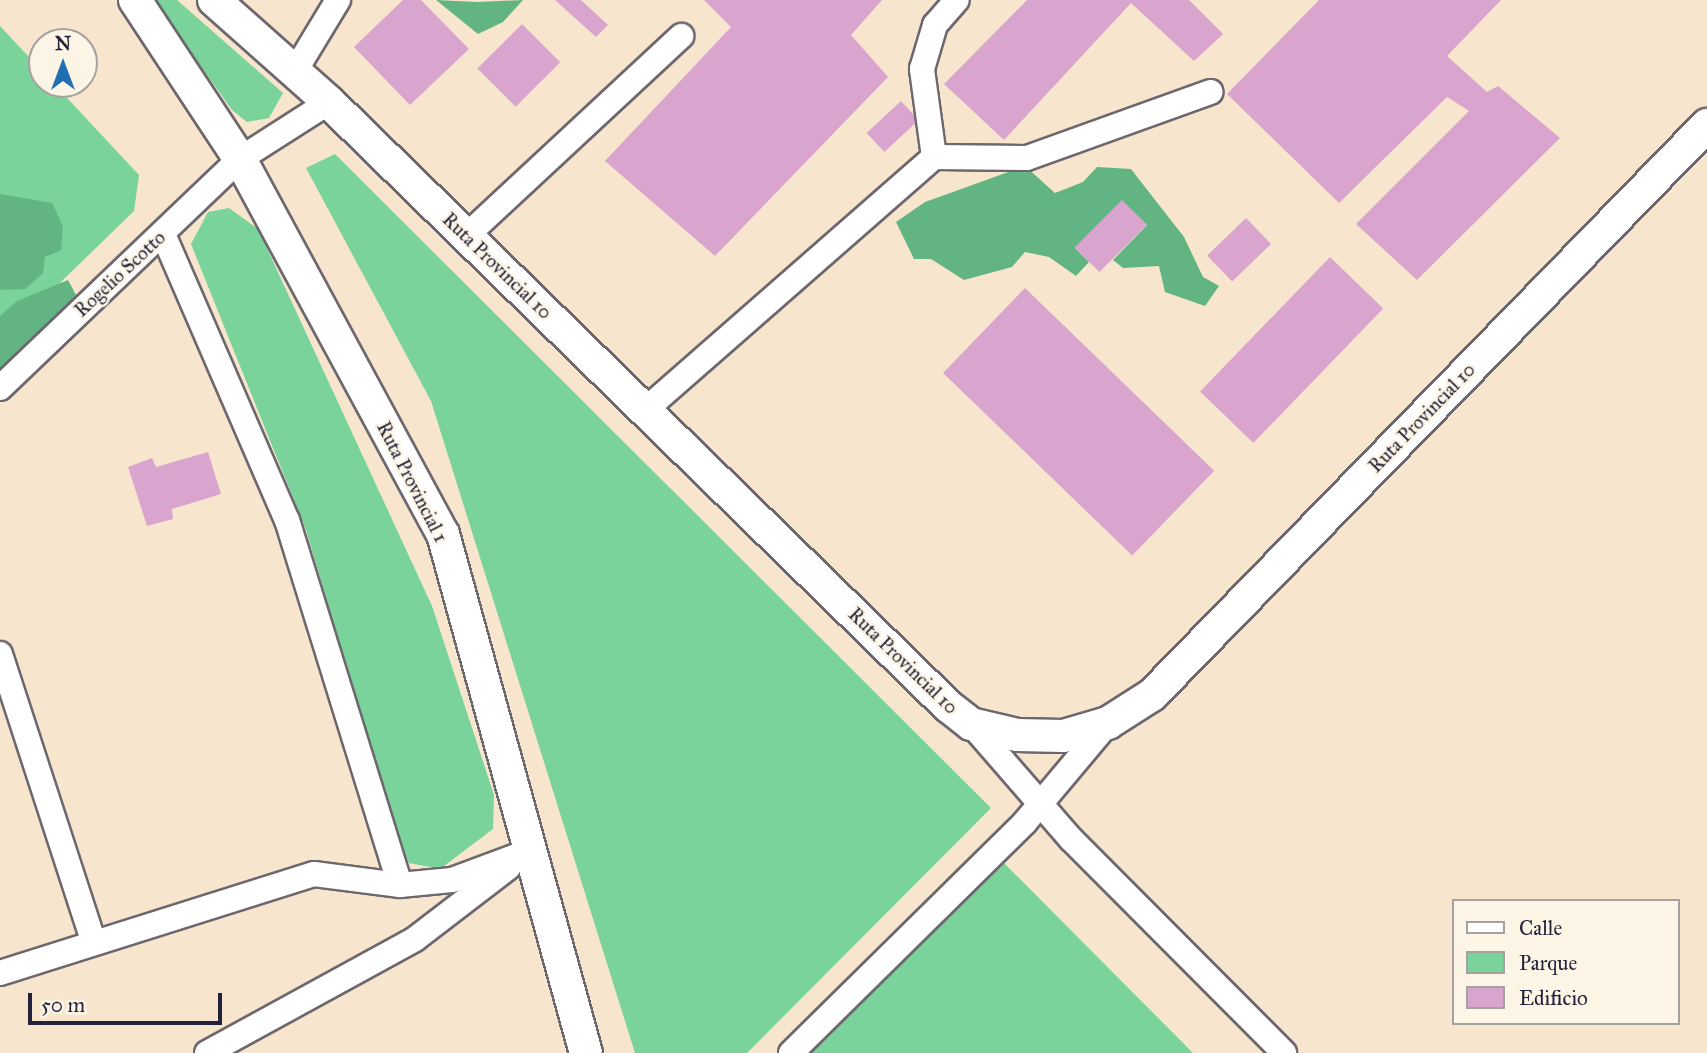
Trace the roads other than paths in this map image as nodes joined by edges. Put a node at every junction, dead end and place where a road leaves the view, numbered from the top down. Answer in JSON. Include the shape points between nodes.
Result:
{"nodes":[{"id":1,"x":135,"y":0,"type":"edge"},
{"id":2,"x":214,"y":0,"type":"edge"},
{"id":3,"x":338,"y":0,"type":"edge"},
{"id":4,"x":957,"y":0,"type":"edge"},
{"id":5,"x":681,"y":36,"type":"dead end"},
{"id":6,"x":295,"y":71,"type":"junction"},
{"id":7,"x":1210,"y":92,"type":"dead end"},
{"id":8,"x":329,"y":102,"type":"junction"},
{"id":9,"x":1707,"y":125,"type":"edge"},
{"id":10,"x":934,"y":157,"type":"junction"},
{"id":11,"x":240,"y":159,"type":"junction"},
{"id":12,"x":163,"y":233,"type":"junction"},
{"id":13,"x":466,"y":236,"type":"junction"},
{"id":14,"x":0,"y":388,"type":"edge"},
{"id":15,"x":645,"y":410,"type":"junction"},
{"id":16,"x":0,"y":654,"type":"edge"},
{"id":17,"x":1108,"y":723,"type":"junction"},
{"id":18,"x":971,"y":724,"type":"junction"},
{"id":19,"x":1043,"y":802,"type":"junction"},
{"id":20,"x":530,"y":851,"type":"junction"},
{"id":21,"x":400,"y":885,"type":"junction"},
{"id":22,"x":93,"y":940,"type":"junction"},
{"id":23,"x":0,"y":973,"type":"edge"},
{"id":24,"x":207,"y":1053,"type":"edge"},
{"id":25,"x":586,"y":1053,"type":"edge"},
{"id":26,"x":791,"y":1053,"type":"edge"},
{"id":27,"x":1284,"y":1053,"type":"edge"}],
"edges":[{"from":1,"to":11,"type":"main road","name":"Ruta Provincial 1"},
{"from":2,"to":6,"type":"main road","name":"Ruta Provincial 10"},
{"from":3,"to":6,"type":"street"},
{"from":4,"to":10,"type":"street","via":[[935,25],[922,69]]},
{"from":5,"to":13,"type":"street"},
{"from":6,"to":8,"type":"main road","name":"Ruta Provincial 10"},
{"from":7,"to":10,"type":"street","via":[[1027,158]]},
{"from":8,"to":11,"type":"street","name":"Rogelio Scotto"},
{"from":8,"to":13,"type":"main road","name":"Ruta Provincial 10"},
{"from":9,"to":17,"type":"main road","name":"Ruta Provincial 10","via":[[1152,695]]},
{"from":10,"to":15,"type":"street"},
{"from":11,"to":12,"type":"street","name":"Rogelio Scotto"},
{"from":11,"to":20,"type":"main road","name":"Ruta Provincial 1","via":[[443,534]]},
{"from":12,"to":14,"type":"street","name":"Rogelio Scotto"},
{"from":12,"to":21,"type":"street","via":[[287,520]]},
{"from":13,"to":15,"type":"main road","name":"Ruta Provincial 10"},
{"from":15,"to":18,"type":"main road","name":"Ruta Provincial 10"},
{"from":16,"to":22,"type":"street"},
{"from":17,"to":18,"type":"main road","name":"Ruta Provincial 10","via":[[1063,736],[1017,735]]},
{"from":17,"to":19,"type":"street"},
{"from":18,"to":19,"type":"street"},
{"from":19,"to":26,"type":"street"},
{"from":19,"to":27,"type":"street","via":[[1070,839]]},
{"from":20,"to":21,"type":"street","via":[[453,880]]},
{"from":20,"to":24,"type":"street","via":[[415,939]]},
{"from":20,"to":25,"type":"main road","name":"Ruta Provincial 1"},
{"from":21,"to":22,"type":"street","via":[[314,874]]},
{"from":22,"to":23,"type":"street"}]}
